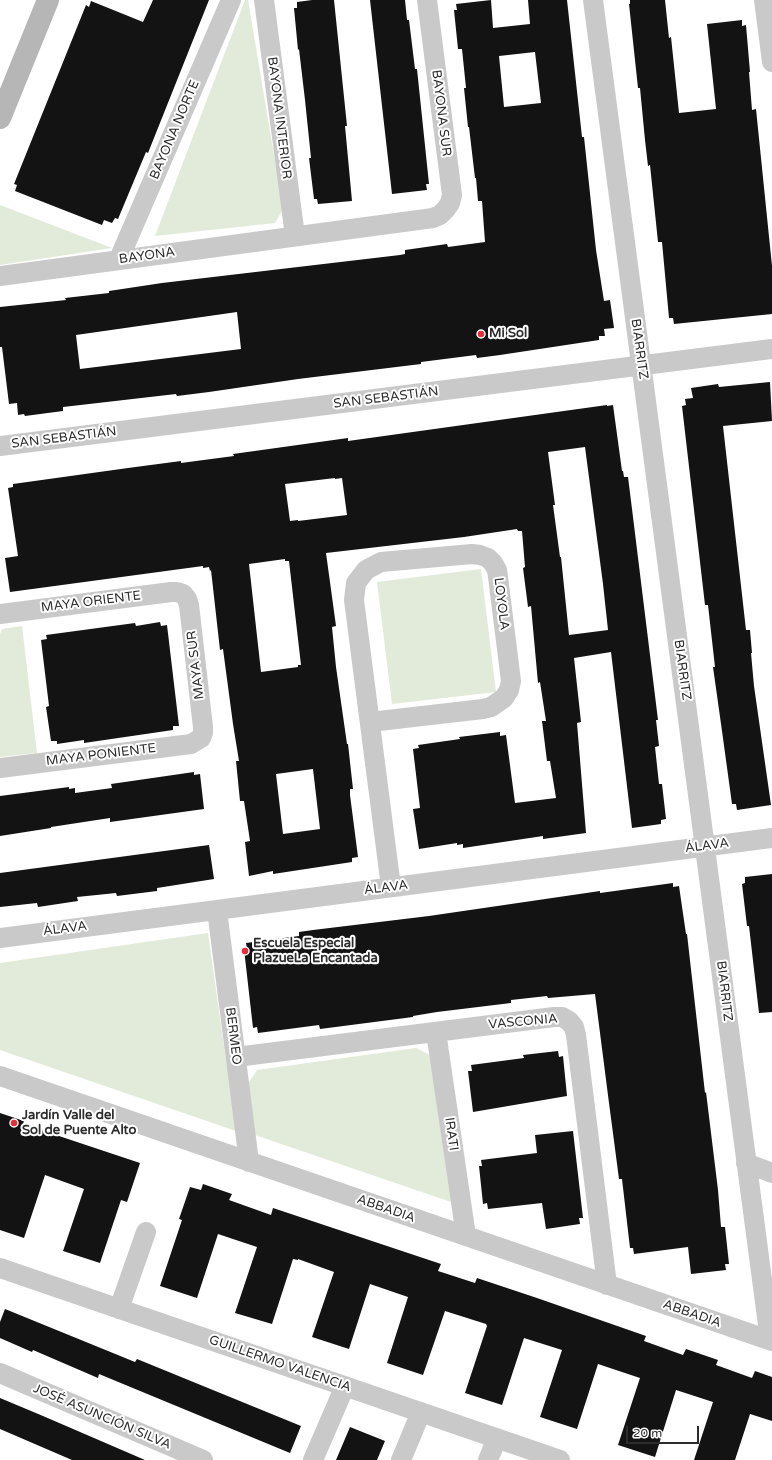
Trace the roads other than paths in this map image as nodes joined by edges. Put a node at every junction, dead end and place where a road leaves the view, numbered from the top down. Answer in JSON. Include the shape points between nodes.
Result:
{"nodes":[{"id":1,"x":48,"y":0,"type":"edge"},
{"id":2,"x":231,"y":0,"type":"edge"},
{"id":3,"x":264,"y":0,"type":"edge"},
{"id":4,"x":427,"y":0,"type":"edge"},
{"id":5,"x":593,"y":0,"type":"edge"},
{"id":6,"x":764,"y":0,"type":"edge"},
{"id":7,"x":772,"y":62,"type":"edge"},
{"id":8,"x":0,"y":118,"type":"edge"},
{"id":9,"x":433,"y":218,"type":"joint"},
{"id":10,"x":295,"y":236,"type":"junction"},
{"id":11,"x":119,"y":260,"type":"junction"},
{"id":12,"x":0,"y":276,"type":"edge"},
{"id":13,"x":772,"y":349,"type":"edge"},
{"id":14,"x":642,"y":366,"type":"junction"},
{"id":15,"x":0,"y":446,"type":"edge"},
{"id":16,"x":182,"y":594,"type":"joint"},
{"id":17,"x":0,"y":614,"type":"edge"},
{"id":18,"x":370,"y":722,"type":"junction"},
{"id":19,"x":200,"y":738,"type":"joint"},
{"id":20,"x":0,"y":768,"type":"edge"},
{"id":21,"x":772,"y":838,"type":"edge"},
{"id":22,"x":705,"y":847,"type":"junction"},
{"id":23,"x":391,"y":887,"type":"junction"},
{"id":24,"x":217,"y":910,"type":"junction"},
{"id":25,"x":0,"y":938,"type":"edge"},
{"id":26,"x":436,"y":1032,"type":"junction"},
{"id":27,"x":236,"y":1057,"type":"junction"},
{"id":28,"x":0,"y":1076,"type":"edge"},
{"id":29,"x":249,"y":1162,"type":"junction"},
{"id":30,"x":746,"y":1163,"type":"junction"},
{"id":31,"x":772,"y":1172,"type":"edge"},
{"id":32,"x":146,"y":1232,"type":"dead end"},
{"id":33,"x":466,"y":1236,"type":"junction"},
{"id":34,"x":0,"y":1268,"type":"edge"},
{"id":35,"x":607,"y":1284,"type":"junction"},
{"id":36,"x":119,"y":1309,"type":"junction"},
{"id":37,"x":771,"y":1340,"type":"edge"},
{"id":38,"x":0,"y":1373,"type":"edge"},
{"id":39,"x":345,"y":1386,"type":"junction"},
{"id":40,"x":421,"y":1412,"type":"junction"},
{"id":41,"x":497,"y":1438,"type":"junction"},
{"id":42,"x":203,"y":1460,"type":"edge"},
{"id":43,"x":313,"y":1460,"type":"edge"},
{"id":44,"x":401,"y":1460,"type":"edge"},
{"id":45,"x":488,"y":1460,"type":"edge"},
{"id":46,"x":560,"y":1460,"type":"edge"}],
"edges":[{"from":1,"to":8,"type":"street"},
{"from":2,"to":11,"type":"street","name":"BAYONA NORTE"},
{"from":3,"to":10,"type":"street","name":"BAYONA INTERIOR"},
{"from":4,"to":9,"type":"street","name":"BAYONA SUR","via":[[452,195],[446,209]]},
{"from":5,"to":14,"type":"street","name":"BIARRITZ"},
{"from":6,"to":7,"type":"street"},
{"from":9,"to":10,"type":"street","name":"BAYONA"},
{"from":10,"to":11,"type":"street","name":"BAYONA"},
{"from":11,"to":12,"type":"street","name":"BAYONA"},
{"from":13,"to":14,"type":"street","name":"SAN SEBASTIÁN"},
{"from":14,"to":15,"type":"street","name":"SAN SEBASTIÁN"},
{"from":14,"to":22,"type":"street","name":"BIARRITZ"},
{"from":16,"to":17,"type":"street","name":"MAYA ORIENTE","via":[[171,592]]},
{"from":16,"to":19,"type":"street","name":"MAYA SUR","via":[[189,605],[203,727]]},
{"from":18,"to":18,"type":"street","name":"LOYOLA","via":[[354,600],[356,583],[360,576],[381,562],[472,554],[488,558],[497,570],[511,680],[504,698],[483,709]]},
{"from":18,"to":23,"type":"street","name":"LOYOLA"},
{"from":19,"to":20,"type":"street","name":"MAYA PONIENTE","via":[[191,744]]},
{"from":21,"to":22,"type":"street","name":"ÁLAVA"},
{"from":22,"to":23,"type":"street","name":"ÁLAVA"},
{"from":22,"to":30,"type":"street","name":"BIARRITZ"},
{"from":23,"to":24,"type":"street","name":"ÁLAVA"},
{"from":24,"to":25,"type":"street","name":"ÁLAVA"},
{"from":24,"to":27,"type":"street","name":"BERMEO"},
{"from":26,"to":27,"type":"street","name":"VASCONIA"},
{"from":26,"to":33,"type":"street","name":"IRATI"},
{"from":26,"to":35,"type":"street","name":"VASCONIA","via":[[554,1017],[562,1017],[574,1027]]},
{"from":27,"to":29,"type":"street","name":"BERMEO"},
{"from":28,"to":29,"type":"street","name":"ABBADIA"},
{"from":29,"to":33,"type":"street","name":"ABBADIA"},
{"from":30,"to":31,"type":"street"},
{"from":30,"to":37,"type":"street","name":"BIARRITZ"},
{"from":32,"to":36,"type":"street"},
{"from":33,"to":35,"type":"street","name":"ABBADIA"},
{"from":34,"to":36,"type":"street","name":"GUILLERMO VALENCIA"},
{"from":35,"to":37,"type":"street","name":"ABBADIA"},
{"from":36,"to":39,"type":"street","name":"GUILLERMO VALENCIA"},
{"from":38,"to":42,"type":"street","name":"JOSÉ ASUNCIÓN SILVA"},
{"from":39,"to":40,"type":"street","name":"GUILLERMO VALENCIA"},
{"from":39,"to":43,"type":"street"},
{"from":40,"to":41,"type":"street","name":"GUILLERMO VALENCIA"},
{"from":40,"to":44,"type":"street"},
{"from":41,"to":45,"type":"street"},
{"from":41,"to":46,"type":"street","name":"GUILLERMO VALENCIA"}]}
